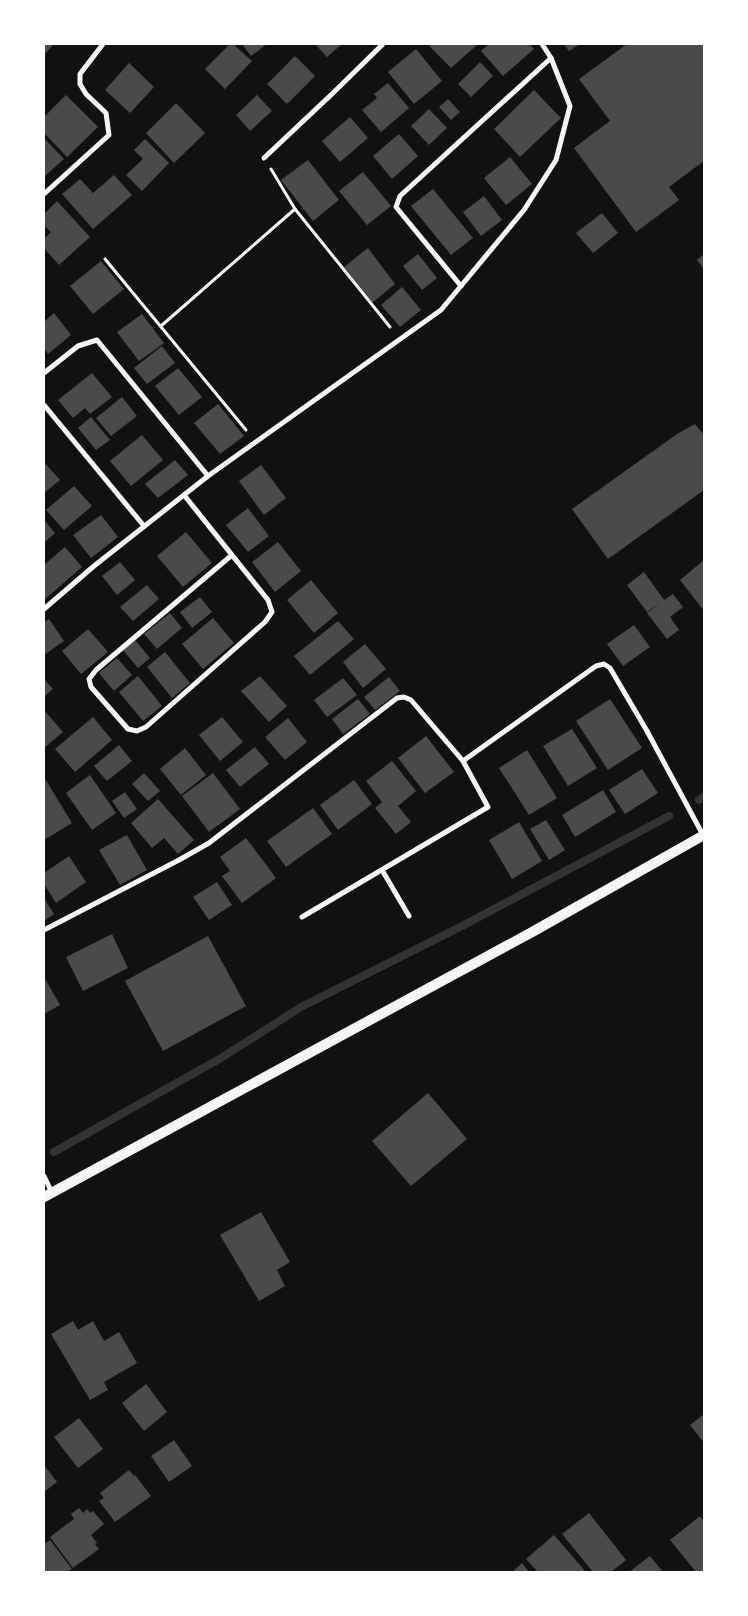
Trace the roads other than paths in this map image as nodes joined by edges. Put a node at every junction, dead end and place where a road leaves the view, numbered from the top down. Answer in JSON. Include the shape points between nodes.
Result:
{"nodes":[{"id":1,"x":103,"y":44,"type":"edge"},
{"id":2,"x":383,"y":44,"type":"edge"},
{"id":3,"x":542,"y":44,"type":"edge"},
{"id":4,"x":551,"y":58,"type":"junction"},
{"id":5,"x":264,"y":158,"type":"road end"},
{"id":6,"x":44,"y":194,"type":"edge"},
{"id":7,"x":461,"y":286,"type":"junction"},
{"id":8,"x":44,"y":373,"type":"edge"},
{"id":9,"x":44,"y":405,"type":"edge"},
{"id":10,"x":208,"y":476,"type":"junction"},
{"id":11,"x":184,"y":495,"type":"junction"},
{"id":12,"x":144,"y":526,"type":"junction"},
{"id":13,"x":232,"y":555,"type":"junction"},
{"id":14,"x":44,"y":608,"type":"edge"},
{"id":15,"x":463,"y":761,"type":"junction"},
{"id":16,"x":704,"y":835,"type":"edge"},
{"id":17,"x":382,"y":870,"type":"junction"},
{"id":18,"x":409,"y":916,"type":"dead end"},
{"id":19,"x":302,"y":917,"type":"dead end"},
{"id":20,"x":44,"y":930,"type":"edge"},
{"id":21,"x":44,"y":1176,"type":"edge"},
{"id":22,"x":48,"y":1195,"type":"edge"}],
"edges":[{"from":1,"to":6,"type":"street","via":[[80,74],[80,84],[106,113],[110,135]]},
{"from":2,"to":5,"type":"street"},
{"from":3,"to":4,"type":"street"},
{"from":4,"to":7,"type":"street","via":[[570,106],[556,160],[524,210]]},
{"from":4,"to":7,"type":"street","via":[[400,196],[396,207]]},
{"from":7,"to":10,"type":"street","via":[[442,310]]},
{"from":8,"to":10,"type":"street","via":[[78,346],[97,340]]},
{"from":9,"to":12,"type":"street"},
{"from":10,"to":11,"type":"street"},
{"from":11,"to":12,"type":"street"},
{"from":11,"to":13,"type":"street"},
{"from":12,"to":14,"type":"street"},
{"from":13,"to":13,"type":"street","via":[[268,600],[272,612],[265,622],[146,727],[128,730],[91,687],[89,679]]},
{"from":15,"to":16,"type":"street","via":[[596,666],[604,664],[610,668],[647,731]]},
{"from":15,"to":17,"type":"street","via":[[488,807]]},
{"from":15,"to":20,"type":"street","via":[[411,700],[397,698],[209,843]]},
{"from":16,"to":22,"type":"main road"},
{"from":17,"to":18,"type":"street"},
{"from":17,"to":19,"type":"street"},
{"from":21,"to":22,"type":"street"}]}
